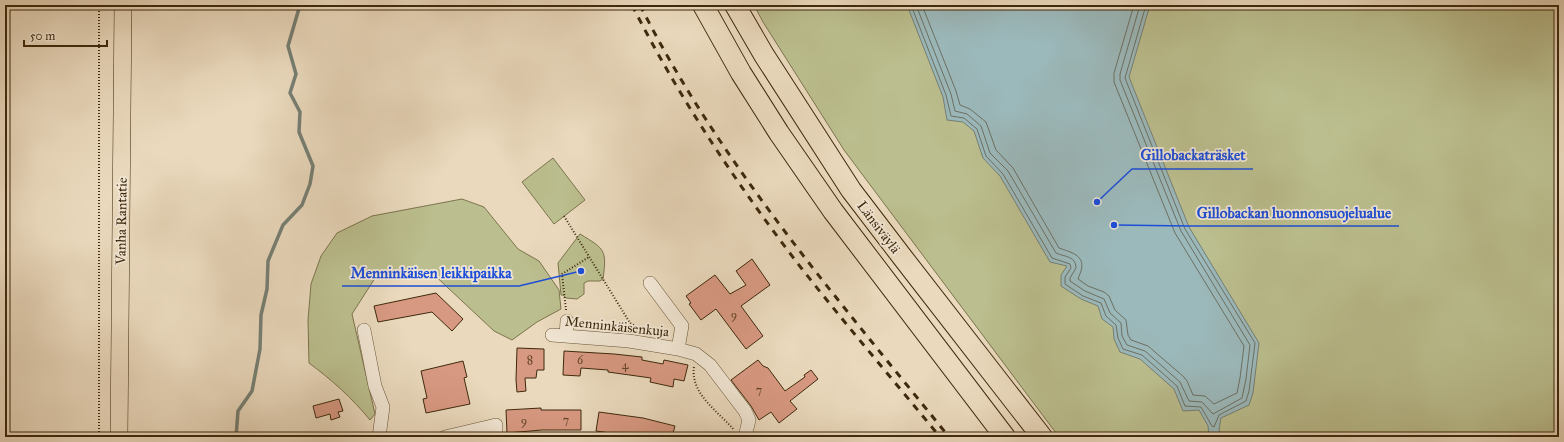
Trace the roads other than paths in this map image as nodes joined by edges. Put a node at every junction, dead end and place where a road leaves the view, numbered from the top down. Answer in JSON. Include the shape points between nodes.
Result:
{"nodes":[{"id":1,"x":123,"y":5,"type":"edge"},
{"id":2,"x":703,"y":5,"type":"edge"},
{"id":3,"x":735,"y":5,"type":"edge"},
{"id":4,"x":650,"y":283,"type":"dead end"},
{"id":5,"x":567,"y":321,"type":"road end"},
{"id":6,"x":364,"y":330,"type":"dead end"},
{"id":7,"x":552,"y":335,"type":"dead end"},
{"id":8,"x":566,"y":336,"type":"junction"},
{"id":9,"x":678,"y":350,"type":"junction"},
{"id":10,"x":496,"y":431,"type":"edge"},
{"id":11,"x":740,"y":435,"type":"edge"},
{"id":12,"x":119,"y":437,"type":"edge"},
{"id":13,"x":379,"y":437,"type":"edge"},
{"id":14,"x":445,"y":437,"type":"edge"},
{"id":15,"x":1004,"y":437,"type":"edge"},
{"id":16,"x":1042,"y":437,"type":"edge"}],
"edges":[{"from":1,"to":12,"type":"main road","name":"Vanha Rantatie"},
{"from":2,"to":15,"type":"highway","name":"Länsiväylä","via":[[741,73],[833,211]]},
{"from":3,"to":16,"type":"highway","name":"Länsiväylä","via":[[851,190]]},
{"from":4,"to":9,"type":"street","via":[[682,326]]},
{"from":5,"to":8,"type":"street"},
{"from":6,"to":13,"type":"street","via":[[375,386],[383,407]]},
{"from":7,"to":8,"type":"street","name":"Menninkäisenkuja"},
{"from":8,"to":9,"type":"street","name":"Menninkäisenkuja","via":[[628,341]]},
{"from":9,"to":11,"type":"street","name":"Menninkäisenkuja","via":[[696,354],[710,365],[745,412],[749,420]]},
{"from":10,"to":14,"type":"street"}]}
